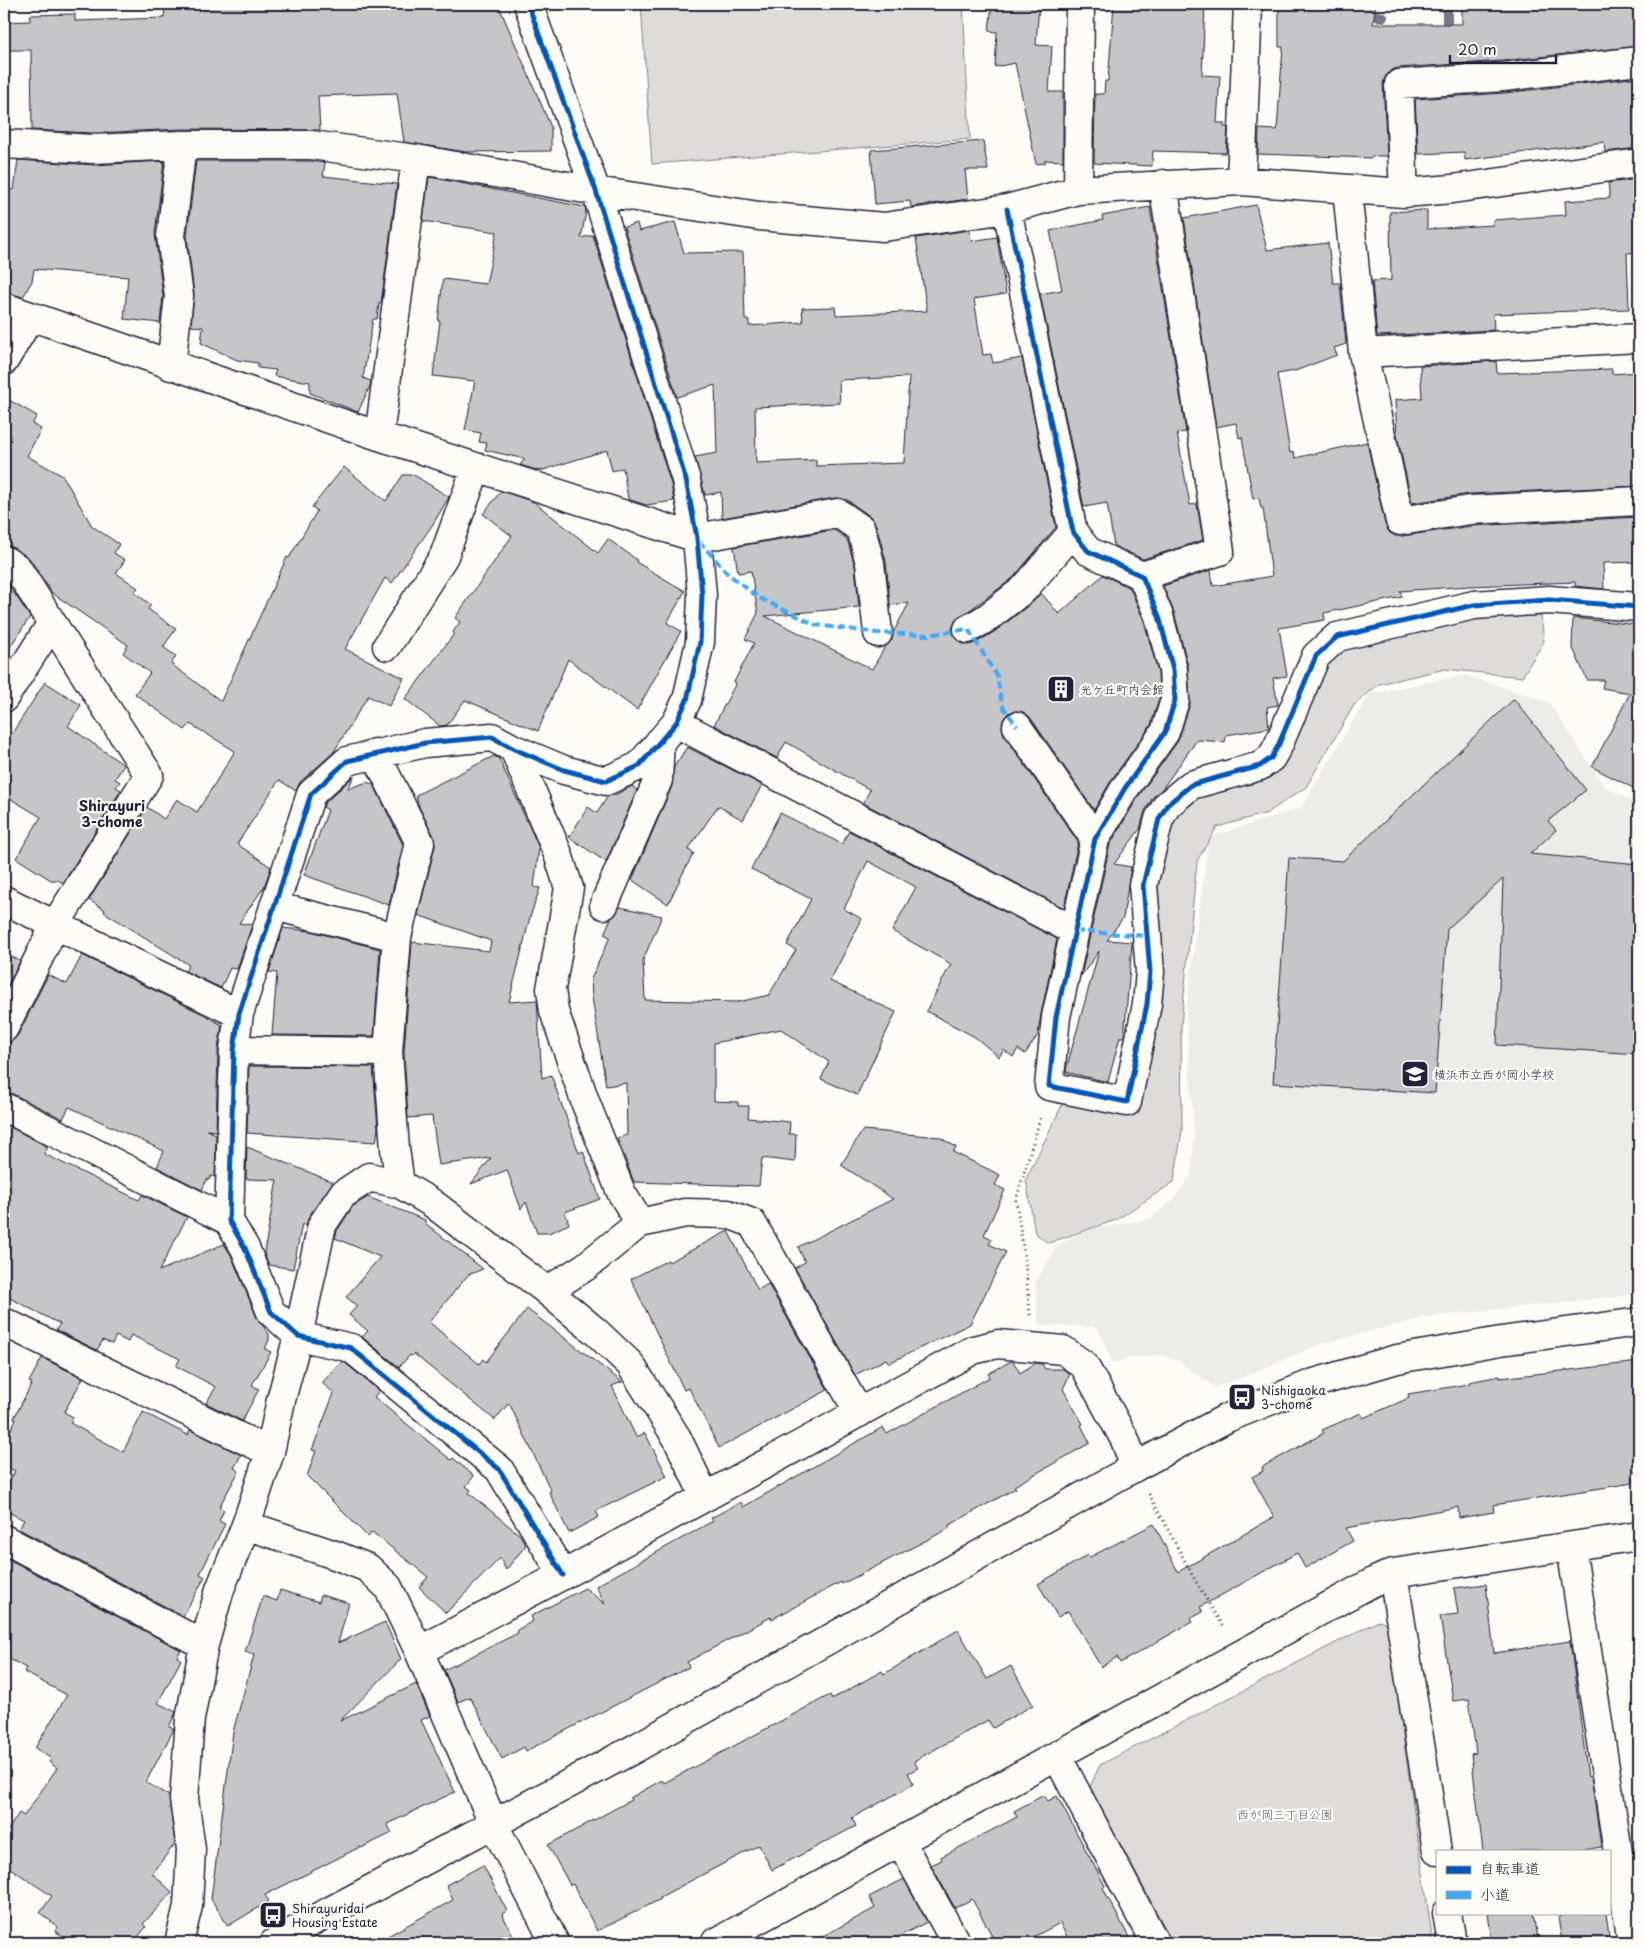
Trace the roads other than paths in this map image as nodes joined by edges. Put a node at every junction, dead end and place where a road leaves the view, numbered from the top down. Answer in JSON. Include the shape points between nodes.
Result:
{"nodes":[{"id":1,"x":528,"y":4,"type":"edge"},
{"id":2,"x":1080,"y":4,"type":"edge"},
{"id":3,"x":1248,"y":4,"type":"edge"},
{"id":4,"x":1639,"y":61,"type":"edge"},
{"id":5,"x":4,"y":144,"type":"edge"},
{"id":6,"x":182,"y":145,"type":"junction"},
{"id":7,"x":416,"y":159,"type":"junction"},
{"id":8,"x":1639,"y":163,"type":"edge"},
{"id":9,"x":1241,"y":181,"type":"junction"},
{"id":10,"x":1163,"y":184,"type":"junction"},
{"id":11,"x":1347,"y":189,"type":"junction"},
{"id":12,"x":1078,"y":190,"type":"junction"},
{"id":13,"x":596,"y":191,"type":"junction"},
{"id":14,"x":1404,"y":193,"type":"junction"},
{"id":15,"x":1007,"y":209,"type":"junction"},
{"id":16,"x":4,"y":307,"type":"edge"},
{"id":17,"x":30,"y":316,"type":"junction"},
{"id":18,"x":1639,"y":338,"type":"edge"},
{"id":19,"x":1363,"y":353,"type":"junction"},
{"id":20,"x":4,"y":361,"type":"edge"},
{"id":21,"x":171,"y":366,"type":"junction"},
{"id":22,"x":379,"y":436,"type":"junction"},
{"id":23,"x":476,"y":468,"type":"junction"},
{"id":24,"x":1639,"y":501,"type":"edge"},
{"id":25,"x":1073,"y":532,"type":"junction"},
{"id":26,"x":697,"y":538,"type":"junction"},
{"id":27,"x":4,"y":560,"type":"edge"},
{"id":28,"x":1142,"y":576,"type":"junction"},
{"id":29,"x":1639,"y":607,"type":"edge"},
{"id":30,"x":52,"y":623,"type":"junction"},
{"id":31,"x":968,"y":629,"type":"dead end"},
{"id":32,"x":878,"y":633,"type":"dead end"},
{"id":33,"x":387,"y":646,"type":"dead end"},
{"id":34,"x":4,"y":698,"type":"edge"},
{"id":35,"x":1017,"y":726,"type":"dead end"},
{"id":36,"x":668,"y":732,"type":"junction"},
{"id":37,"x":514,"y":749,"type":"junction"},
{"id":38,"x":375,"y":753,"type":"junction"},
{"id":39,"x":1095,"y":839,"type":"junction"},
{"id":40,"x":4,"y":900,"type":"edge"},
{"id":41,"x":604,"y":905,"type":"dead end"},
{"id":42,"x":274,"y":906,"type":"junction"},
{"id":43,"x":55,"y":926,"type":"junction"},
{"id":44,"x":1075,"y":931,"type":"junction"},
{"id":45,"x":397,"y":937,"type":"junction"},
{"id":46,"x":239,"y":1014,"type":"junction"},
{"id":47,"x":4,"y":1028,"type":"edge"},
{"id":48,"x":234,"y":1050,"type":"junction"},
{"id":49,"x":388,"y":1052,"type":"junction"},
{"id":50,"x":4,"y":1107,"type":"edge"},
{"id":51,"x":400,"y":1184,"type":"junction"},
{"id":52,"x":229,"y":1221,"type":"junction"},
{"id":53,"x":640,"y":1223,"type":"junction"},
{"id":54,"x":547,"y":1291,"type":"junction"},
{"id":55,"x":1639,"y":1322,"type":"edge"},
{"id":56,"x":7,"y":1332,"type":"edge"},
{"id":57,"x":298,"y":1336,"type":"junction"},
{"id":58,"x":859,"y":1413,"type":"junction"},
{"id":59,"x":270,"y":1452,"type":"junction"},
{"id":60,"x":1135,"y":1467,"type":"junction"},
{"id":61,"x":705,"y":1496,"type":"junction"},
{"id":62,"x":246,"y":1525,"type":"junction"},
{"id":63,"x":1639,"y":1536,"type":"edge"},
{"id":64,"x":4,"y":1539,"type":"edge"},
{"id":65,"x":1571,"y":1547,"type":"junction"},
{"id":66,"x":1394,"y":1573,"type":"junction"},
{"id":67,"x":563,"y":1575,"type":"junction"},
{"id":68,"x":204,"y":1645,"type":"junction"},
{"id":69,"x":418,"y":1651,"type":"junction"},
{"id":70,"x":1057,"y":1756,"type":"junction"},
{"id":71,"x":494,"y":1825,"type":"junction"},
{"id":72,"x":902,"y":1842,"type":"junction"},
{"id":73,"x":1437,"y":1850,"type":"edge"},
{"id":74,"x":1447,"y":1914,"type":"edge"},
{"id":75,"x":750,"y":1935,"type":"edge"},
{"id":76,"x":179,"y":1943,"type":"edge"},
{"id":77,"x":274,"y":1943,"type":"edge"},
{"id":78,"x":555,"y":1943,"type":"edge"},
{"id":79,"x":715,"y":1943,"type":"edge"},
{"id":80,"x":956,"y":1943,"type":"edge"},
{"id":81,"x":1156,"y":1943,"type":"edge"},
{"id":82,"x":1452,"y":1943,"type":"edge"},
{"id":83,"x":1632,"y":1943,"type":"edge"}],
"edges":[{"from":1,"to":13,"type":"street"},
{"from":2,"to":12,"type":"street"},
{"from":3,"to":9,"type":"street"},
{"from":4,"to":14,"type":"street","via":[[1503,77],[1399,84]]},
{"from":5,"to":6,"type":"street","via":[[93,149]]},
{"from":6,"to":7,"type":"street","via":[[311,145]]},
{"from":6,"to":21,"type":"street","via":[[171,236],[179,296]]},
{"from":7,"to":13,"type":"street"},
{"from":7,"to":22,"type":"street"},
{"from":8,"to":14,"type":"street"},
{"from":9,"to":10,"type":"street"},
{"from":9,"to":11,"type":"street"},
{"from":10,"to":12,"type":"street"},
{"from":10,"to":28,"type":"street","via":[[1220,551]]},
{"from":11,"to":14,"type":"street"},
{"from":11,"to":19,"type":"street"},
{"from":12,"to":15,"type":"street"},
{"from":13,"to":15,"type":"street","via":[[759,216],[884,227]]},
{"from":13,"to":26,"type":"street","via":[[686,480]]},
{"from":15,"to":25,"type":"street"},
{"from":16,"to":17,"type":"street"},
{"from":17,"to":20,"type":"street"},
{"from":17,"to":21,"type":"street"},
{"from":18,"to":19,"type":"street"},
{"from":19,"to":24,"type":"street","via":[[1400,522],[1470,510]]},
{"from":21,"to":22,"type":"street"},
{"from":22,"to":23,"type":"street"},
{"from":23,"to":26,"type":"street"},
{"from":23,"to":33,"type":"street","via":[[444,556]]},
{"from":25,"to":28,"type":"street","via":[[1088,551]]},
{"from":25,"to":31,"type":"street","via":[[1024,589]]},
{"from":26,"to":32,"type":"street","via":[[838,513],[861,529],[870,563]]},
{"from":26,"to":36,"type":"street","via":[[702,595],[700,642],[687,700]]},
{"from":27,"to":30,"type":"street","via":[[16,568]]},
{"from":28,"to":39,"type":"street","via":[[1159,616],[1173,670],[1175,700],[1165,732],[1125,788]]},
{"from":29,"to":44,"type":"street","via":[[1549,600],[1474,605],[1337,637],[1316,656],[1271,758],[1260,766],[1191,785],[1166,805],[1159,819],[1143,885],[1150,972],[1147,1004],[1127,1102],[1049,1086],[1056,1017]]},
{"from":30,"to":34,"type":"street"},
{"from":30,"to":43,"type":"street","via":[[149,775]]},
{"from":35,"to":39,"type":"street"},
{"from":36,"to":37,"type":"street","via":[[638,766],[606,781],[564,770]]},
{"from":36,"to":41,"type":"street","via":[[658,780]]},
{"from":36,"to":44,"type":"street"},
{"from":37,"to":38,"type":"street","via":[[492,737]]},
{"from":37,"to":53,"type":"street","via":[[569,888],[551,989],[554,1011],[621,1192]]},
{"from":38,"to":42,"type":"street","via":[[347,761],[311,794]]},
{"from":38,"to":45,"type":"street","via":[[420,843]]},
{"from":39,"to":44,"type":"street"},
{"from":40,"to":43,"type":"street"},
{"from":42,"to":45,"type":"street"},
{"from":42,"to":46,"type":"street"},
{"from":43,"to":46,"type":"street"},
{"from":43,"to":47,"type":"street"},
{"from":45,"to":49,"type":"street"},
{"from":46,"to":48,"type":"street"},
{"from":48,"to":49,"type":"street"},
{"from":48,"to":52,"type":"street"},
{"from":49,"to":51,"type":"street"},
{"from":50,"to":52,"type":"street"},
{"from":51,"to":54,"type":"street","via":[[432,1204]]},
{"from":51,"to":57,"type":"street","via":[[369,1176],[342,1195],[322,1226]]},
{"from":52,"to":57,"type":"street","via":[[245,1248],[271,1312]]},
{"from":53,"to":54,"type":"street","via":[[585,1268]]},
{"from":53,"to":58,"type":"street","via":[[685,1213],[728,1214],[752,1223]]},
{"from":54,"to":61,"type":"street","via":[[630,1364],[677,1438]]},
{"from":55,"to":60,"type":"street","via":[[1397,1359],[1311,1384],[1235,1415]]},
{"from":56,"to":59,"type":"street"},
{"from":57,"to":59,"type":"street"},
{"from":57,"to":67,"type":"street","via":[[351,1348],[499,1469]]},
{"from":58,"to":60,"type":"street","via":[[973,1350],[998,1344],[1062,1350],[1084,1364],[1125,1440]]},
{"from":58,"to":61,"type":"street"},
{"from":59,"to":62,"type":"street"},
{"from":60,"to":71,"type":"street"},
{"from":61,"to":67,"type":"street"},
{"from":62,"to":68,"type":"street","via":[[220,1590]]},
{"from":62,"to":69,"type":"street","via":[[368,1568],[388,1587]]},
{"from":63,"to":65,"type":"street"},
{"from":64,"to":68,"type":"street"},
{"from":65,"to":66,"type":"street"},
{"from":65,"to":83,"type":"street"},
{"from":66,"to":70,"type":"street"},
{"from":66,"to":73,"type":"street"},
{"from":67,"to":69,"type":"street"},
{"from":68,"to":76,"type":"street","via":[[190,1719],[184,1799],[190,1849],[188,1906]]},
{"from":69,"to":71,"type":"street"},
{"from":70,"to":72,"type":"street"},
{"from":70,"to":81,"type":"street"},
{"from":71,"to":77,"type":"street"},
{"from":71,"to":78,"type":"street"},
{"from":72,"to":75,"type":"street"},
{"from":72,"to":80,"type":"street"},
{"from":74,"to":82,"type":"street"},
{"from":75,"to":79,"type":"street"}]}
